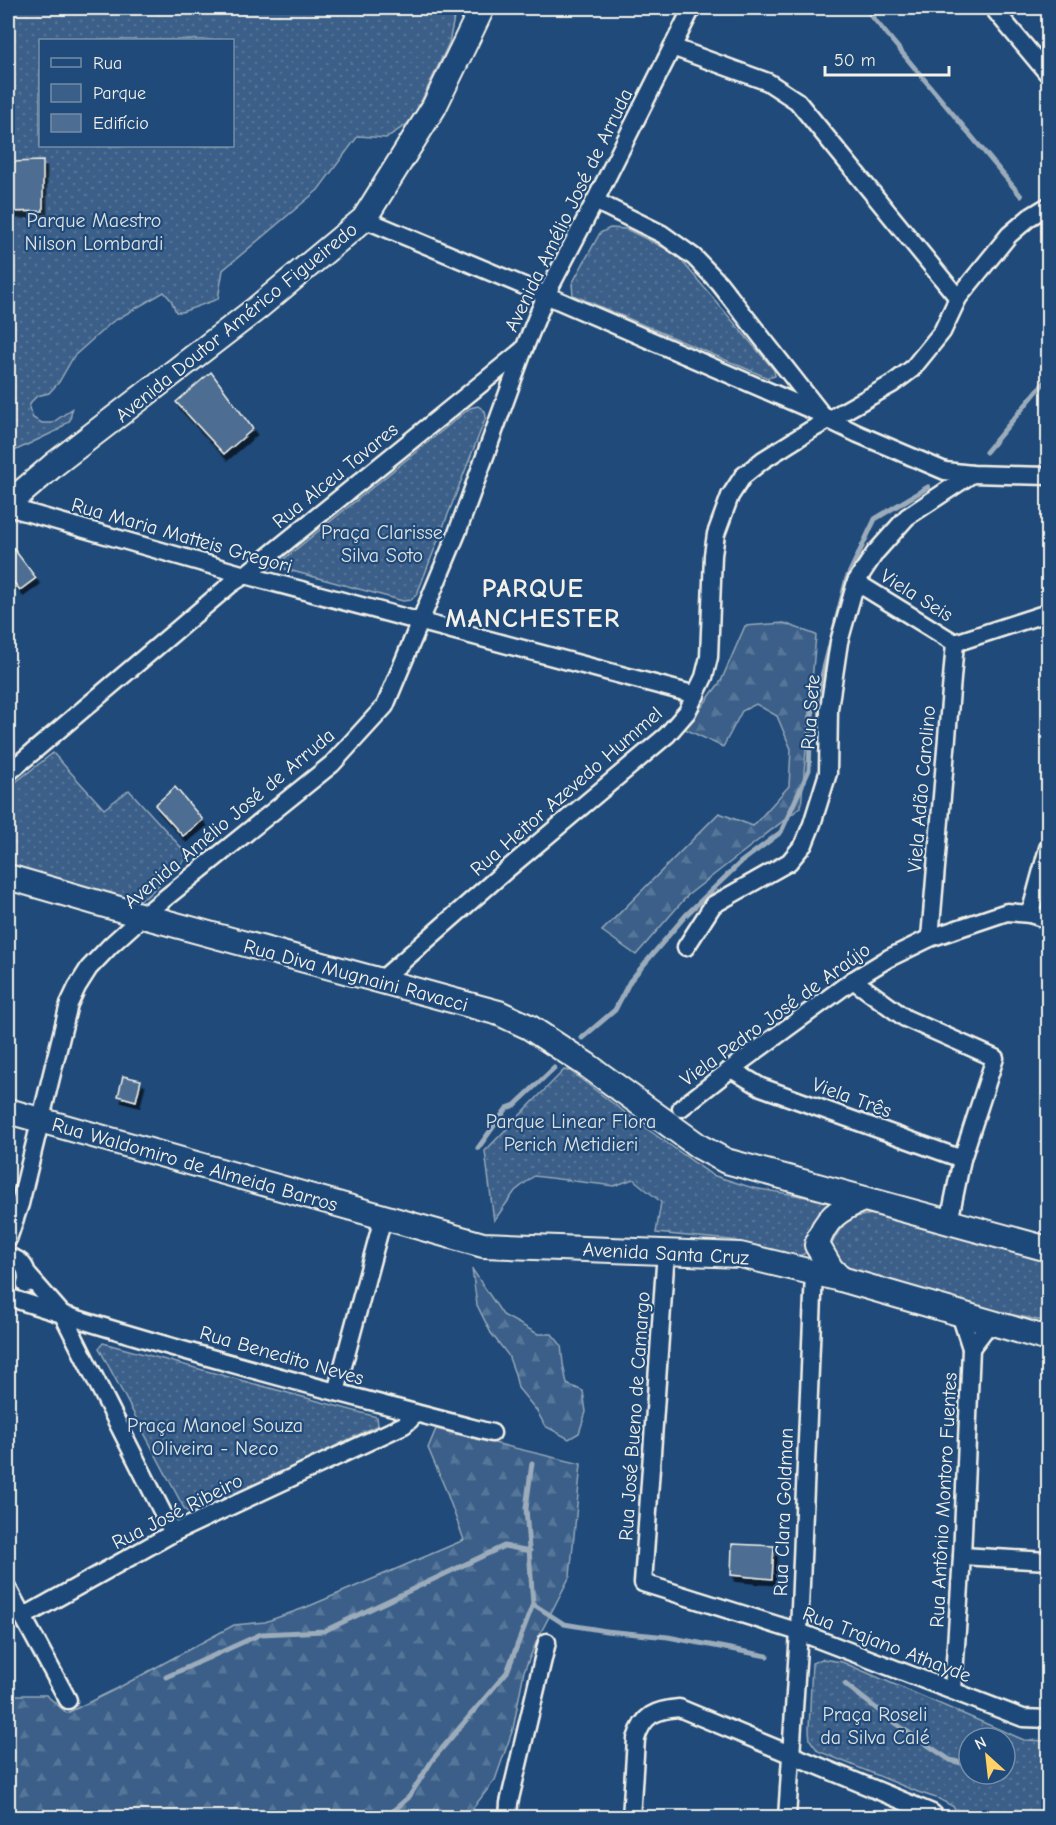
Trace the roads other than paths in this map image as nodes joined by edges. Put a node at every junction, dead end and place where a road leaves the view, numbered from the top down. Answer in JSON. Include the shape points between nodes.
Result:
{"nodes":[{"id":1,"x":469,"y":8,"type":"edge"},
{"id":2,"x":482,"y":8,"type":"edge"},
{"id":3,"x":692,"y":8,"type":"edge"},
{"id":4,"x":993,"y":8,"type":"edge"},
{"id":5,"x":463,"y":46,"type":"junction"},
{"id":6,"x":672,"y":47,"type":"junction"},
{"id":7,"x":1048,"y":74,"type":"edge"},
{"id":8,"x":595,"y":201,"type":"junction"},
{"id":9,"x":1048,"y":206,"type":"edge"},
{"id":10,"x":364,"y":219,"type":"junction"},
{"id":11,"x":546,"y":295,"type":"junction"},
{"id":12,"x":958,"y":298,"type":"junction"},
{"id":13,"x":524,"y":349,"type":"junction"},
{"id":14,"x":790,"y":375,"type":"junction"},
{"id":15,"x":792,"y":401,"type":"junction"},
{"id":16,"x":857,"y":404,"type":"junction"},
{"id":17,"x":825,"y":417,"type":"junction"},
{"id":18,"x":809,"y":431,"type":"junction"},
{"id":19,"x":858,"y":434,"type":"junction"},
{"id":20,"x":1045,"y":472,"type":"edge"},
{"id":21,"x":972,"y":474,"type":"junction"},
{"id":22,"x":33,"y":483,"type":"junction"},
{"id":23,"x":8,"y":506,"type":"edge"},
{"id":24,"x":40,"y":516,"type":"junction"},
{"id":25,"x":245,"y":575,"type":"junction"},
{"id":26,"x":856,"y":582,"type":"junction"},
{"id":27,"x":1044,"y":614,"type":"dead end"},
{"id":28,"x":420,"y":621,"type":"junction"},
{"id":29,"x":955,"y":643,"type":"junction"},
{"id":30,"x":696,"y":695,"type":"junction"},
{"id":31,"x":8,"y":773,"type":"edge"},
{"id":32,"x":1048,"y":848,"type":"edge"},
{"id":33,"x":8,"y":877,"type":"edge"},
{"id":34,"x":1030,"y":914,"type":"junction"},
{"id":35,"x":143,"y":916,"type":"junction"},
{"id":36,"x":1048,"y":920,"type":"edge"},
{"id":37,"x":930,"y":938,"type":"junction"},
{"id":38,"x":686,"y":947,"type":"dead end"},
{"id":39,"x":853,"y":980,"type":"junction"},
{"id":40,"x":380,"y":981,"type":"junction"},
{"id":41,"x":731,"y":1069,"type":"junction"},
{"id":42,"x":8,"y":1111,"type":"edge"},
{"id":43,"x":679,"y":1119,"type":"junction"},
{"id":44,"x":40,"y":1120,"type":"junction"},
{"id":45,"x":962,"y":1159,"type":"junction"},
{"id":46,"x":863,"y":1199,"type":"junction"},
{"id":47,"x":383,"y":1218,"type":"junction"},
{"id":48,"x":949,"y":1222,"type":"junction"},
{"id":49,"x":8,"y":1239,"type":"edge"},
{"id":50,"x":817,"y":1245,"type":"junction"},
{"id":51,"x":1048,"y":1249,"type":"edge"},
{"id":52,"x":666,"y":1251,"type":"junction"},
{"id":53,"x":8,"y":1257,"type":"edge"},
{"id":54,"x":814,"y":1272,"type":"junction"},
{"id":55,"x":28,"y":1275,"type":"junction"},
{"id":56,"x":841,"y":1279,"type":"junction"},
{"id":57,"x":9,"y":1298,"type":"edge"},
{"id":58,"x":63,"y":1314,"type":"junction"},
{"id":59,"x":960,"y":1314,"type":"junction"},
{"id":60,"x":990,"y":1323,"type":"junction"},
{"id":61,"x":1046,"y":1338,"type":"edge"},
{"id":62,"x":971,"y":1348,"type":"junction"},
{"id":63,"x":336,"y":1392,"type":"junction"},
{"id":64,"x":415,"y":1413,"type":"junction"},
{"id":65,"x":492,"y":1433,"type":"dead end"},
{"id":66,"x":173,"y":1533,"type":"junction"},
{"id":67,"x":963,"y":1556,"type":"junction"},
{"id":68,"x":1048,"y":1561,"type":"edge"},
{"id":69,"x":643,"y":1583,"type":"joint"},
{"id":70,"x":8,"y":1589,"type":"edge"},
{"id":71,"x":23,"y":1617,"type":"junction"},
{"id":72,"x":799,"y":1632,"type":"junction"},
{"id":73,"x":547,"y":1642,"type":"dead end"},
{"id":74,"x":953,"y":1690,"type":"junction"},
{"id":75,"x":68,"y":1700,"type":"dead end"},
{"id":76,"x":1048,"y":1719,"type":"edge"},
{"id":77,"x":790,"y":1753,"type":"junction"},
{"id":78,"x":508,"y":1818,"type":"edge"},
{"id":79,"x":631,"y":1818,"type":"edge"},
{"id":80,"x":787,"y":1818,"type":"edge"},
{"id":81,"x":937,"y":1818,"type":"edge"}],
"edges":[{"from":1,"to":5,"type":"main road","name":"Avenida Doutor Américo Figueiredo"},
{"from":2,"to":5,"type":"main road","name":"Avenida Doutor Américo Figueiredo"},
{"from":3,"to":6,"type":"street","name":"Avenida Amélio José de Arruda"},
{"from":4,"to":7,"type":"street"},
{"from":5,"to":10,"type":"main road","name":"Avenida Doutor Américo Figueiredo","via":[[434,106]]},
{"from":6,"to":8,"type":"street","name":"Avenida Amélio José de Arruda"},
{"from":6,"to":12,"type":"street","via":[[768,82],[797,101]]},
{"from":8,"to":11,"type":"street","name":"Avenida Amélio José de Arruda"},
{"from":8,"to":14,"type":"street","via":[[662,234],[694,257]]},
{"from":9,"to":12,"type":"street","name":"Rua Heitor Azevedo Hummel","via":[[1009,235]]},
{"from":10,"to":11,"type":"street"},
{"from":10,"to":22,"type":"main road","name":"Avenida Doutor Américo Figueiredo","via":[[256,309]]},
{"from":11,"to":13,"type":"street","name":"Avenida Amélio José de Arruda"},
{"from":11,"to":15,"type":"street"},
{"from":12,"to":16,"type":"street","name":"Rua Heitor Azevedo Hummel","via":[[942,332],[912,369]]},
{"from":13,"to":25,"type":"street","name":"Rua Alceu Tavares"},
{"from":13,"to":28,"type":"street","name":"Avenida Amélio José de Arruda","via":[[457,533]]},
{"from":14,"to":15,"type":"street"},
{"from":14,"to":17,"type":"street"},
{"from":15,"to":17,"type":"street"},
{"from":15,"to":18,"type":"street"},
{"from":16,"to":17,"type":"street","name":"Rua Heitor Azevedo Hummel"},
{"from":16,"to":19,"type":"street","via":[[849,417]]},
{"from":17,"to":18,"type":"street","name":"Rua Heitor Azevedo Hummel"},
{"from":17,"to":19,"type":"street"},
{"from":18,"to":30,"type":"street","name":"Rua Heitor Azevedo Hummel","via":[[743,476],[730,496],[716,534],[709,657]]},
{"from":19,"to":21,"type":"street","via":[[945,471]]},
{"from":20,"to":21,"type":"street"},
{"from":21,"to":26,"type":"street","name":"Rua Sete","via":[[907,517]]},
{"from":22,"to":23,"type":"main road","name":"Avenida Doutor Américo Figueiredo"},
{"from":22,"to":24,"type":"street","name":"Rua Maria Matteis Gregori","via":[[30,497]]},
{"from":23,"to":24,"type":"street","name":"Rua Maria Matteis Gregori"},
{"from":24,"to":25,"type":"street","name":"Rua Maria Matteis Gregori"},
{"from":25,"to":28,"type":"street","name":"Rua Maria Matteis Gregori"},
{"from":25,"to":31,"type":"street","name":"Rua Alceu Tavares"},
{"from":26,"to":29,"type":"street","name":"Viela Seis"},
{"from":26,"to":38,"type":"street","name":"Rua Sete","via":[[838,642],[829,709],[828,773],[804,844],[789,862],[712,905]]},
{"from":27,"to":29,"type":"street"},
{"from":28,"to":30,"type":"street","name":"Rua Maria Matteis Gregori"},
{"from":28,"to":35,"type":"street","name":"Avenida Amélio José de Arruda","via":[[385,706],[332,764]]},
{"from":29,"to":37,"type":"street","name":"Viela Adão Carolino"},
{"from":30,"to":40,"type":"street","name":"Rua Heitor Azevedo Hummel","via":[[667,735]]},
{"from":32,"to":34,"type":"street"},
{"from":33,"to":35,"type":"main road","name":"Rua Diva Mugnaini Ravacci"},
{"from":34,"to":36,"type":"street","name":"Viela Pedro José de Araújo"},
{"from":34,"to":37,"type":"street","name":"Viela Pedro José de Araújo","via":[[1007,912]]},
{"from":35,"to":40,"type":"main road","name":"Rua Diva Mugnaini Ravacci"},
{"from":35,"to":44,"type":"street","name":"Avenida Amélio José de Arruda","via":[[89,968],[77,987],[69,1004]]},
{"from":37,"to":39,"type":"street","name":"Viela Pedro José de Araújo"},
{"from":39,"to":41,"type":"street","name":"Viela Pedro José de Araújo"},
{"from":39,"to":45,"type":"street","via":[[905,1018],[995,1058]]},
{"from":40,"to":43,"type":"main road","name":"Rua Diva Mugnaini Ravacci","via":[[499,1014],[529,1027]]},
{"from":41,"to":43,"type":"street","name":"Viela Pedro José de Araújo"},
{"from":41,"to":45,"type":"street","name":"Viela Três","via":[[761,1087]]},
{"from":42,"to":44,"type":"main road","name":"Rua Waldomiro de Almeida Barros"},
{"from":43,"to":46,"type":"main road","via":[[700,1147],[726,1161]]},
{"from":44,"to":47,"type":"main road","name":"Rua Waldomiro de Almeida Barros"},
{"from":44,"to":49,"type":"street","name":"Avenida Amélio José de Arruda"},
{"from":45,"to":48,"type":"street"},
{"from":46,"to":48,"type":"main road"},
{"from":46,"to":50,"type":"main road","via":[[831,1219],[820,1233]]},
{"from":47,"to":52,"type":"main road","name":"Avenida Santa Cruz","via":[[483,1245]]},
{"from":47,"to":63,"type":"street"},
{"from":48,"to":51,"type":"main road"},
{"from":50,"to":54,"type":"main road"},
{"from":50,"to":56,"type":"main road"},
{"from":52,"to":54,"type":"main road","name":"Avenida Santa Cruz","via":[[740,1255]]},
{"from":52,"to":69,"type":"street","name":"Rua José Bueno de Camargo"},
{"from":53,"to":55,"type":"street","via":[[22,1263]]},
{"from":54,"to":56,"type":"main road","name":"Avenida Santa Cruz"},
{"from":54,"to":72,"type":"street","name":"Rua Clara Goldman"},
{"from":55,"to":57,"type":"street","via":[[22,1292]]},
{"from":55,"to":58,"type":"street"},
{"from":56,"to":59,"type":"main road","name":"Avenida Santa Cruz"},
{"from":57,"to":58,"type":"street","name":"Rua Benedito Neves"},
{"from":58,"to":63,"type":"street","name":"Rua Benedito Neves"},
{"from":58,"to":66,"type":"street"},
{"from":59,"to":60,"type":"main road","name":"Avenida Santa Cruz"},
{"from":59,"to":62,"type":"street","name":"Rua Antônio Montoro Fuentes"},
{"from":60,"to":61,"type":"main road","name":"Avenida Santa Cruz"},
{"from":60,"to":62,"type":"street","name":"Rua Antônio Montoro Fuentes"},
{"from":62,"to":67,"type":"street","name":"Rua Antônio Montoro Fuentes"},
{"from":63,"to":64,"type":"street","name":"Rua Benedito Neves"},
{"from":64,"to":65,"type":"street","name":"Rua Benedito Neves"},
{"from":64,"to":66,"type":"street","name":"Rua José Ribeiro","via":[[404,1425]]},
{"from":66,"to":71,"type":"street","name":"Rua José Ribeiro"},
{"from":67,"to":68,"type":"street"},
{"from":67,"to":74,"type":"street","name":"Rua Antônio Montoro Fuentes"},
{"from":69,"to":72,"type":"street","name":"Rua Trajano Athayde"},
{"from":70,"to":71,"type":"street"},
{"from":71,"to":75,"type":"street"},
{"from":72,"to":74,"type":"street","name":"Rua Trajano Athayde"},
{"from":72,"to":77,"type":"street","name":"Rua Clara Goldman"},
{"from":73,"to":78,"type":"street"},
{"from":74,"to":76,"type":"street","name":"Rua Trajano Athayde","via":[[1023,1718]]},
{"from":77,"to":79,"type":"street","via":[[679,1708],[662,1709],[649,1716],[636,1739]]},
{"from":77,"to":80,"type":"street","name":"Rua Clara Goldman"},
{"from":77,"to":81,"type":"street"}]}
